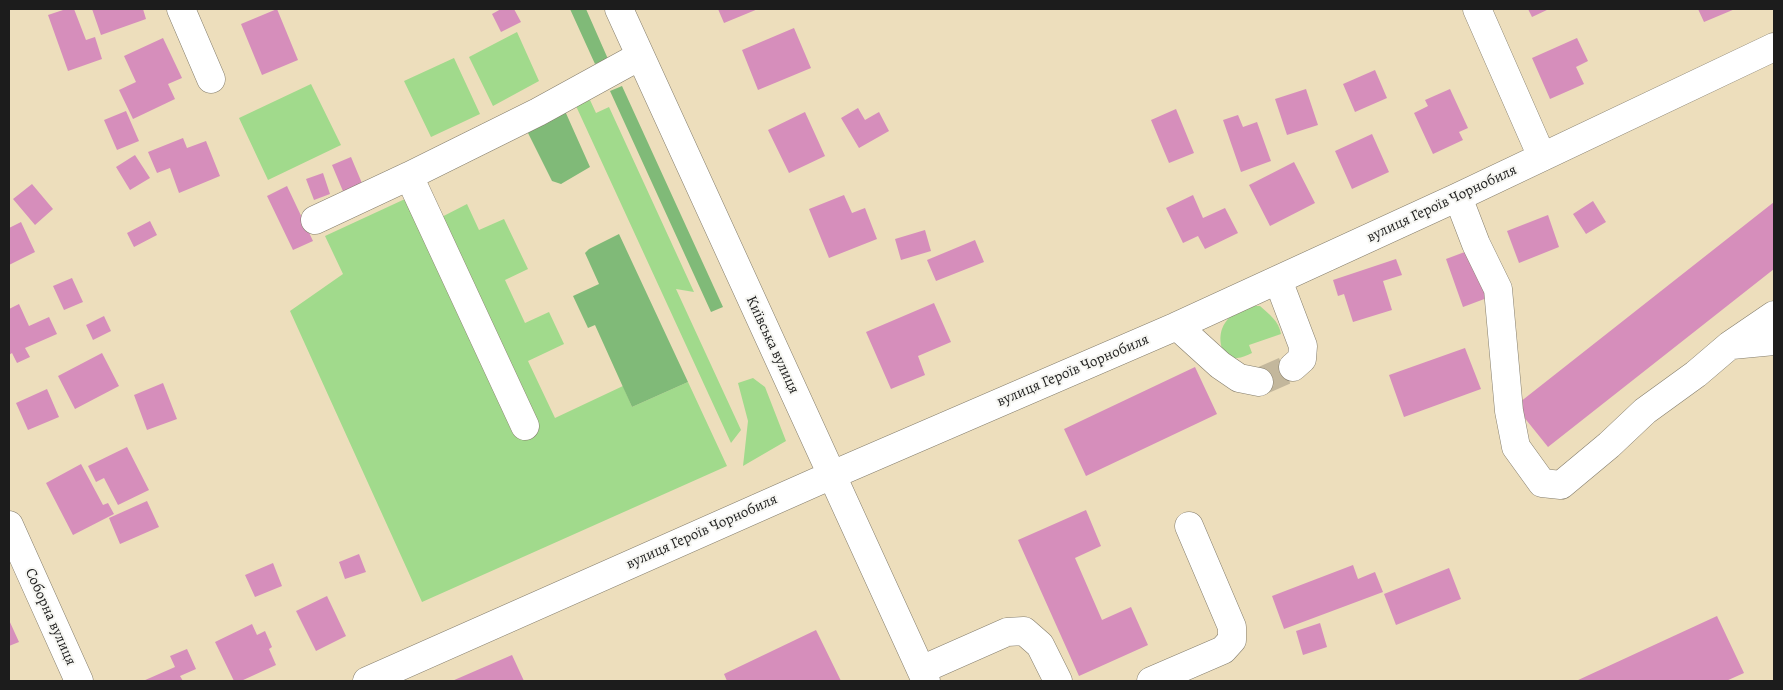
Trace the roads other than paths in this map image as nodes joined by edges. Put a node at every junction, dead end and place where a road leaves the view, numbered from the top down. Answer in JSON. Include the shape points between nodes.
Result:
{"nodes":[{"id":1,"x":181,"y":9,"type":"edge"},
{"id":2,"x":619,"y":9,"type":"edge"},
{"id":3,"x":1477,"y":9,"type":"edge"},
{"id":4,"x":1774,"y":47,"type":"edge"},
{"id":5,"x":640,"y":56,"type":"junction"},
{"id":6,"x":210,"y":79,"type":"dead end"},
{"id":7,"x":1542,"y":156,"type":"junction"},
{"id":8,"x":409,"y":176,"type":"junction"},
{"id":9,"x":1458,"y":197,"type":"junction"},
{"id":10,"x":315,"y":220,"type":"dead end"},
{"id":11,"x":1278,"y":280,"type":"junction"},
{"id":12,"x":1774,"y":315,"type":"edge"},
{"id":13,"x":1177,"y":326,"type":"junction"},
{"id":14,"x":1774,"y":341,"type":"edge"},
{"id":15,"x":1730,"y":345,"type":"junction"},
{"id":16,"x":1293,"y":367,"type":"tunnel mouth"},
{"id":17,"x":1259,"y":382,"type":"tunnel mouth"},
{"id":18,"x":525,"y":426,"type":"dead end"},
{"id":19,"x":832,"y":475,"type":"junction"},
{"id":20,"x":9,"y":525,"type":"edge"},
{"id":21,"x":1189,"y":526,"type":"dead end"},
{"id":22,"x":924,"y":676,"type":"edge"},
{"id":23,"x":78,"y":681,"type":"edge"},
{"id":24,"x":366,"y":681,"type":"edge"},
{"id":25,"x":1058,"y":681,"type":"edge"},
{"id":26,"x":1151,"y":681,"type":"edge"}],
"edges":[{"from":1,"to":6,"type":"street"},
{"from":2,"to":5,"type":"street","name":"Київська вулиця"},
{"from":3,"to":7,"type":"street"},
{"from":4,"to":7,"type":"street","name":"вулиця Героїв Чорнобиля"},
{"from":5,"to":8,"type":"street","via":[[538,112]]},
{"from":5,"to":19,"type":"street","name":"Київська вулиця"},
{"from":7,"to":9,"type":"street","name":"вулиця Героїв Чорнобиля"},
{"from":8,"to":10,"type":"street"},
{"from":8,"to":18,"type":"street"},
{"from":9,"to":11,"type":"street","name":"вулиця Героїв Чорнобиля"},
{"from":9,"to":15,"type":"street","via":[[1498,289],[1509,412],[1516,447],[1542,483],[1561,485],[1645,411]]},
{"from":11,"to":13,"type":"street","name":"вулиця Героїв Чорнобиля"},
{"from":11,"to":16,"type":"street","via":[[1303,346],[1302,359]]},
{"from":12,"to":15,"type":"street"},
{"from":13,"to":17,"type":"street","via":[[1239,378]]},
{"from":13,"to":19,"type":"street","name":"вулиця Героїв Чорнобиля"},
{"from":14,"to":15,"type":"street"},
{"from":19,"to":22,"type":"street","name":"Київська вулиця"},
{"from":19,"to":24,"type":"street","name":"вулиця Героїв Чорнобиля"},
{"from":20,"to":23,"type":"street","name":"Соборна вулиця"},
{"from":21,"to":26,"type":"street","via":[[1232,627],[1232,640],[1223,650]]},
{"from":22,"to":25,"type":"street","via":[[1007,632],[1024,631],[1040,645]]}]}
